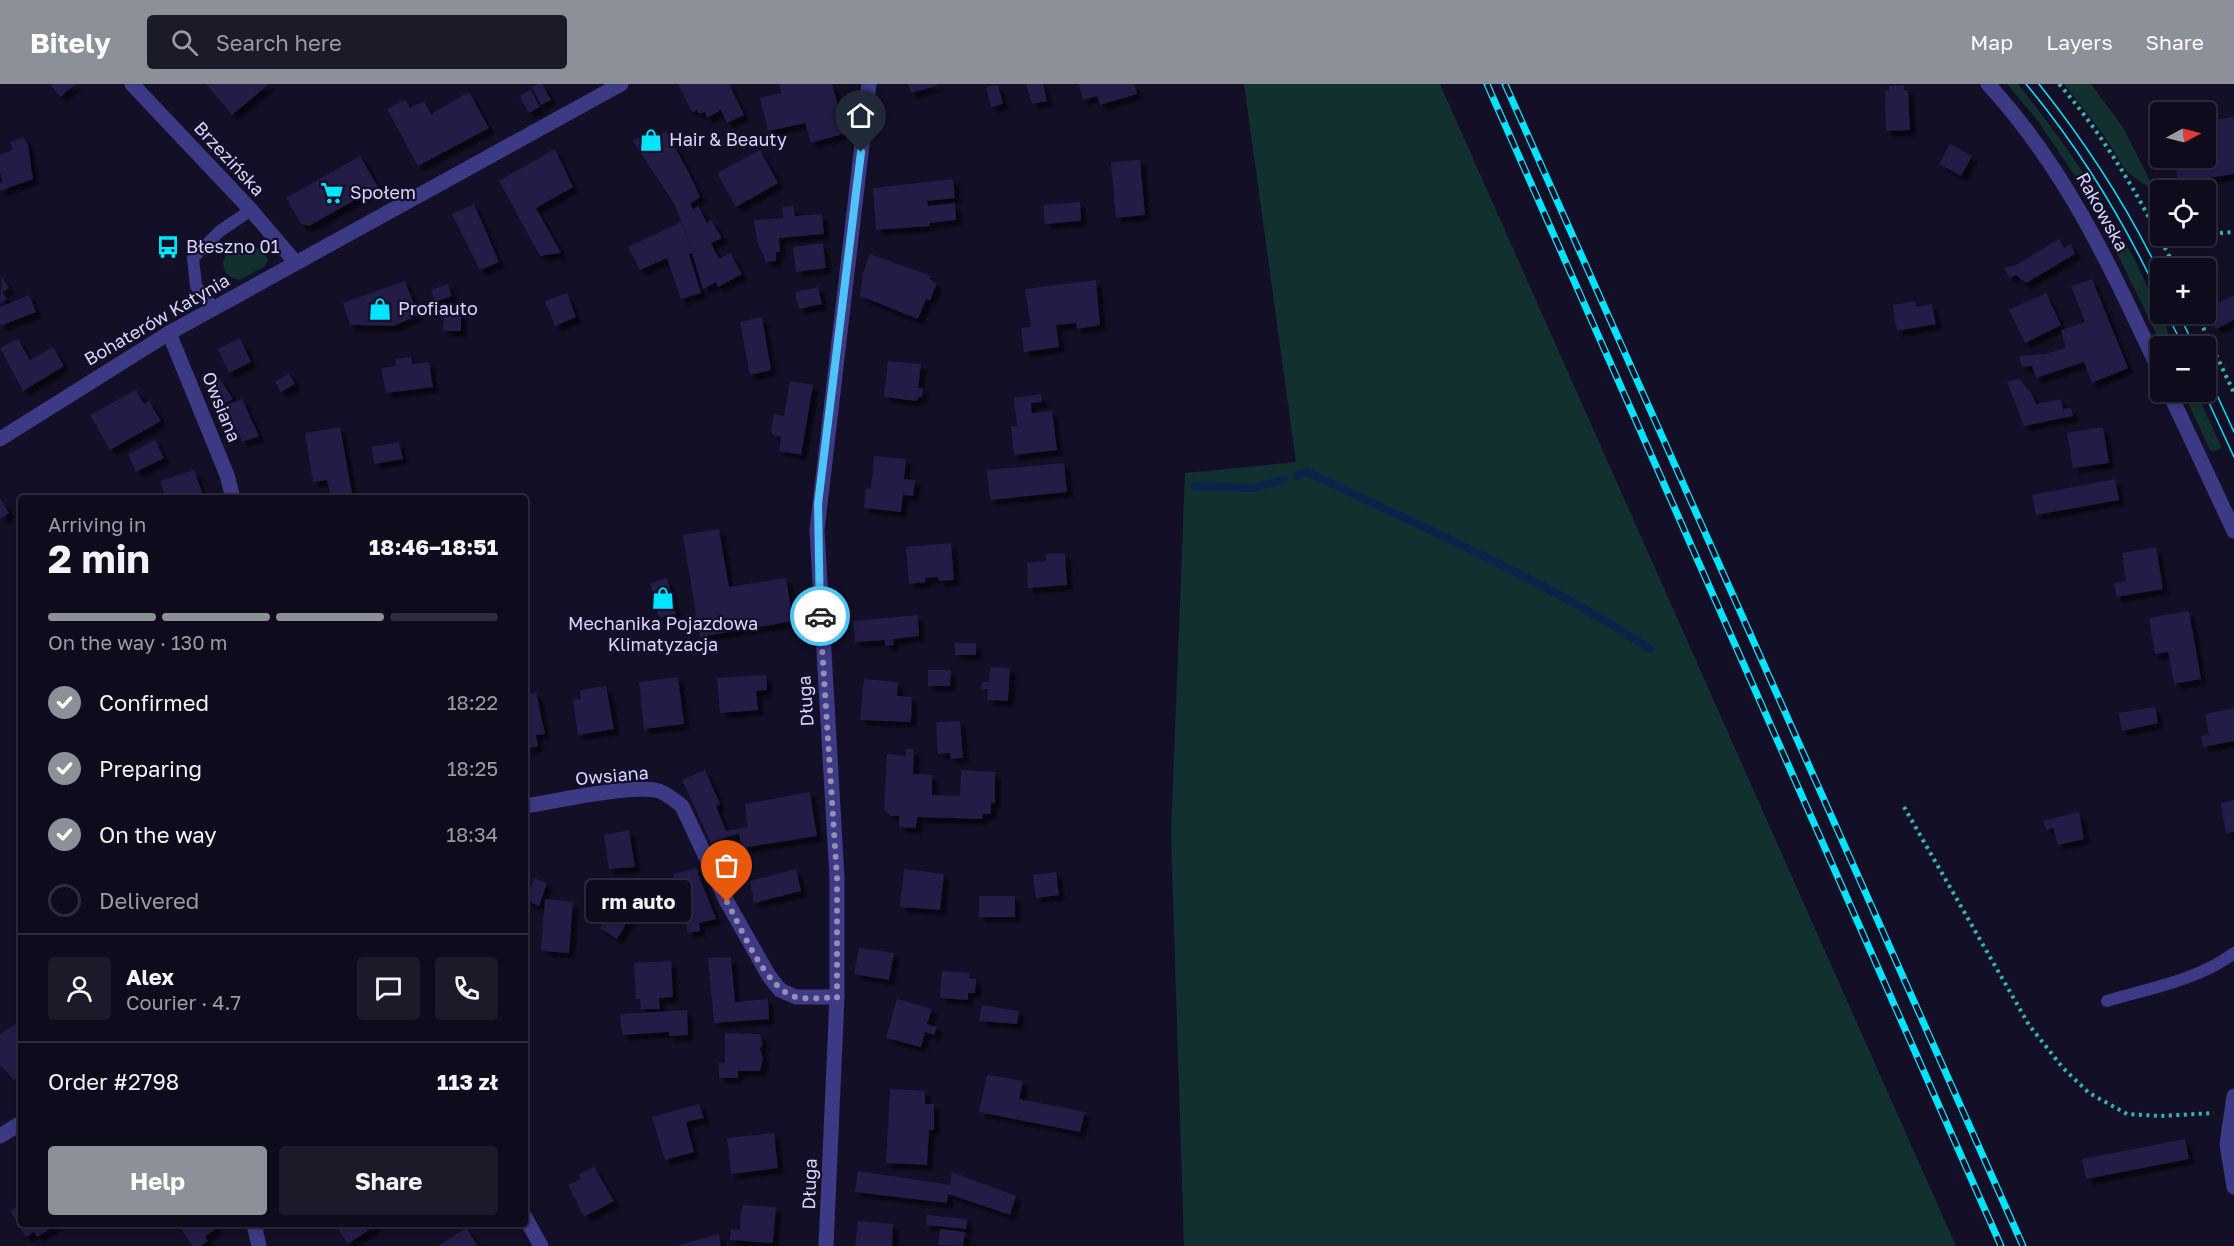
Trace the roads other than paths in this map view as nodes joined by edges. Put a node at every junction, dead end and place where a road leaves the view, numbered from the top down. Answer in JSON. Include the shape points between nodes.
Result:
{"nodes":[{"id":1,"x":132,"y":84,"type":"edge"},
{"id":2,"x":621,"y":84,"type":"edge"},
{"id":3,"x":869,"y":84,"type":"edge"},
{"id":4,"x":1988,"y":84,"type":"edge"},
{"id":5,"x":251,"y":210,"type":"junction"},
{"id":6,"x":296,"y":263,"type":"junction"},
{"id":7,"x":214,"y":308,"type":"junction"},
{"id":8,"x":169,"y":333,"type":"junction"},
{"id":9,"x":2150,"y":351,"type":"edge"},
{"id":10,"x":2174,"y":402,"type":"edge"},
{"id":11,"x":0,"y":439,"type":"edge"},
{"id":12,"x":232,"y":495,"type":"edge"},
{"id":13,"x":2234,"y":531,"type":"edge"},
{"id":14,"x":528,"y":806,"type":"edge"},
{"id":15,"x":2234,"y":953,"type":"edge"},
{"id":16,"x":837,"y":998,"type":"junction"},
{"id":17,"x":2107,"y":1001,"type":"dead end"},
{"id":18,"x":2234,"y":1096,"type":"edge"},
{"id":19,"x":18,"y":1125,"type":"edge"},
{"id":20,"x":0,"y":1136,"type":"edge"},
{"id":21,"x":2234,"y":1188,"type":"edge"},
{"id":22,"x":528,"y":1222,"type":"edge"},
{"id":23,"x":255,"y":1227,"type":"edge"},
{"id":24,"x":259,"y":1246,"type":"edge"},
{"id":25,"x":541,"y":1246,"type":"edge"},
{"id":26,"x":826,"y":1246,"type":"edge"}],
"edges":[{"from":1,"to":5,"type":"street","name":"Brzezińska"},
{"from":2,"to":6,"type":"street","name":"Bohaterów Katynia"},
{"from":3,"to":16,"type":"street","name":"Długa","via":[[817,521],[837,878]]},
{"from":4,"to":9,"type":"street","name":"Rakowska","via":[[2067,186]]},
{"from":5,"to":6,"type":"street","name":"Brzezińska"},
{"from":5,"to":7,"type":"lane","via":[[220,231],[193,258],[196,286]]},
{"from":6,"to":7,"type":"street","name":"Bohaterów Katynia"},
{"from":7,"to":8,"type":"street","name":"Bohaterów Katynia"},
{"from":8,"to":11,"type":"street","name":"Bohaterów Katynia"},
{"from":8,"to":12,"type":"street","name":"Owsiana"},
{"from":10,"to":13,"type":"street"},
{"from":14,"to":16,"type":"street","name":"Owsiana","via":[[634,790],[662,792],[672,798],[682,806],[727,902],[780,990],[796,997]]},
{"from":15,"to":17,"type":"lane","via":[[2199,973]]},
{"from":16,"to":26,"type":"street","name":"Długa"},
{"from":18,"to":21,"type":"street","via":[[2227,1144]]},
{"from":19,"to":20,"type":"street"},
{"from":22,"to":25,"type":"street"},
{"from":23,"to":24,"type":"street"}]}
